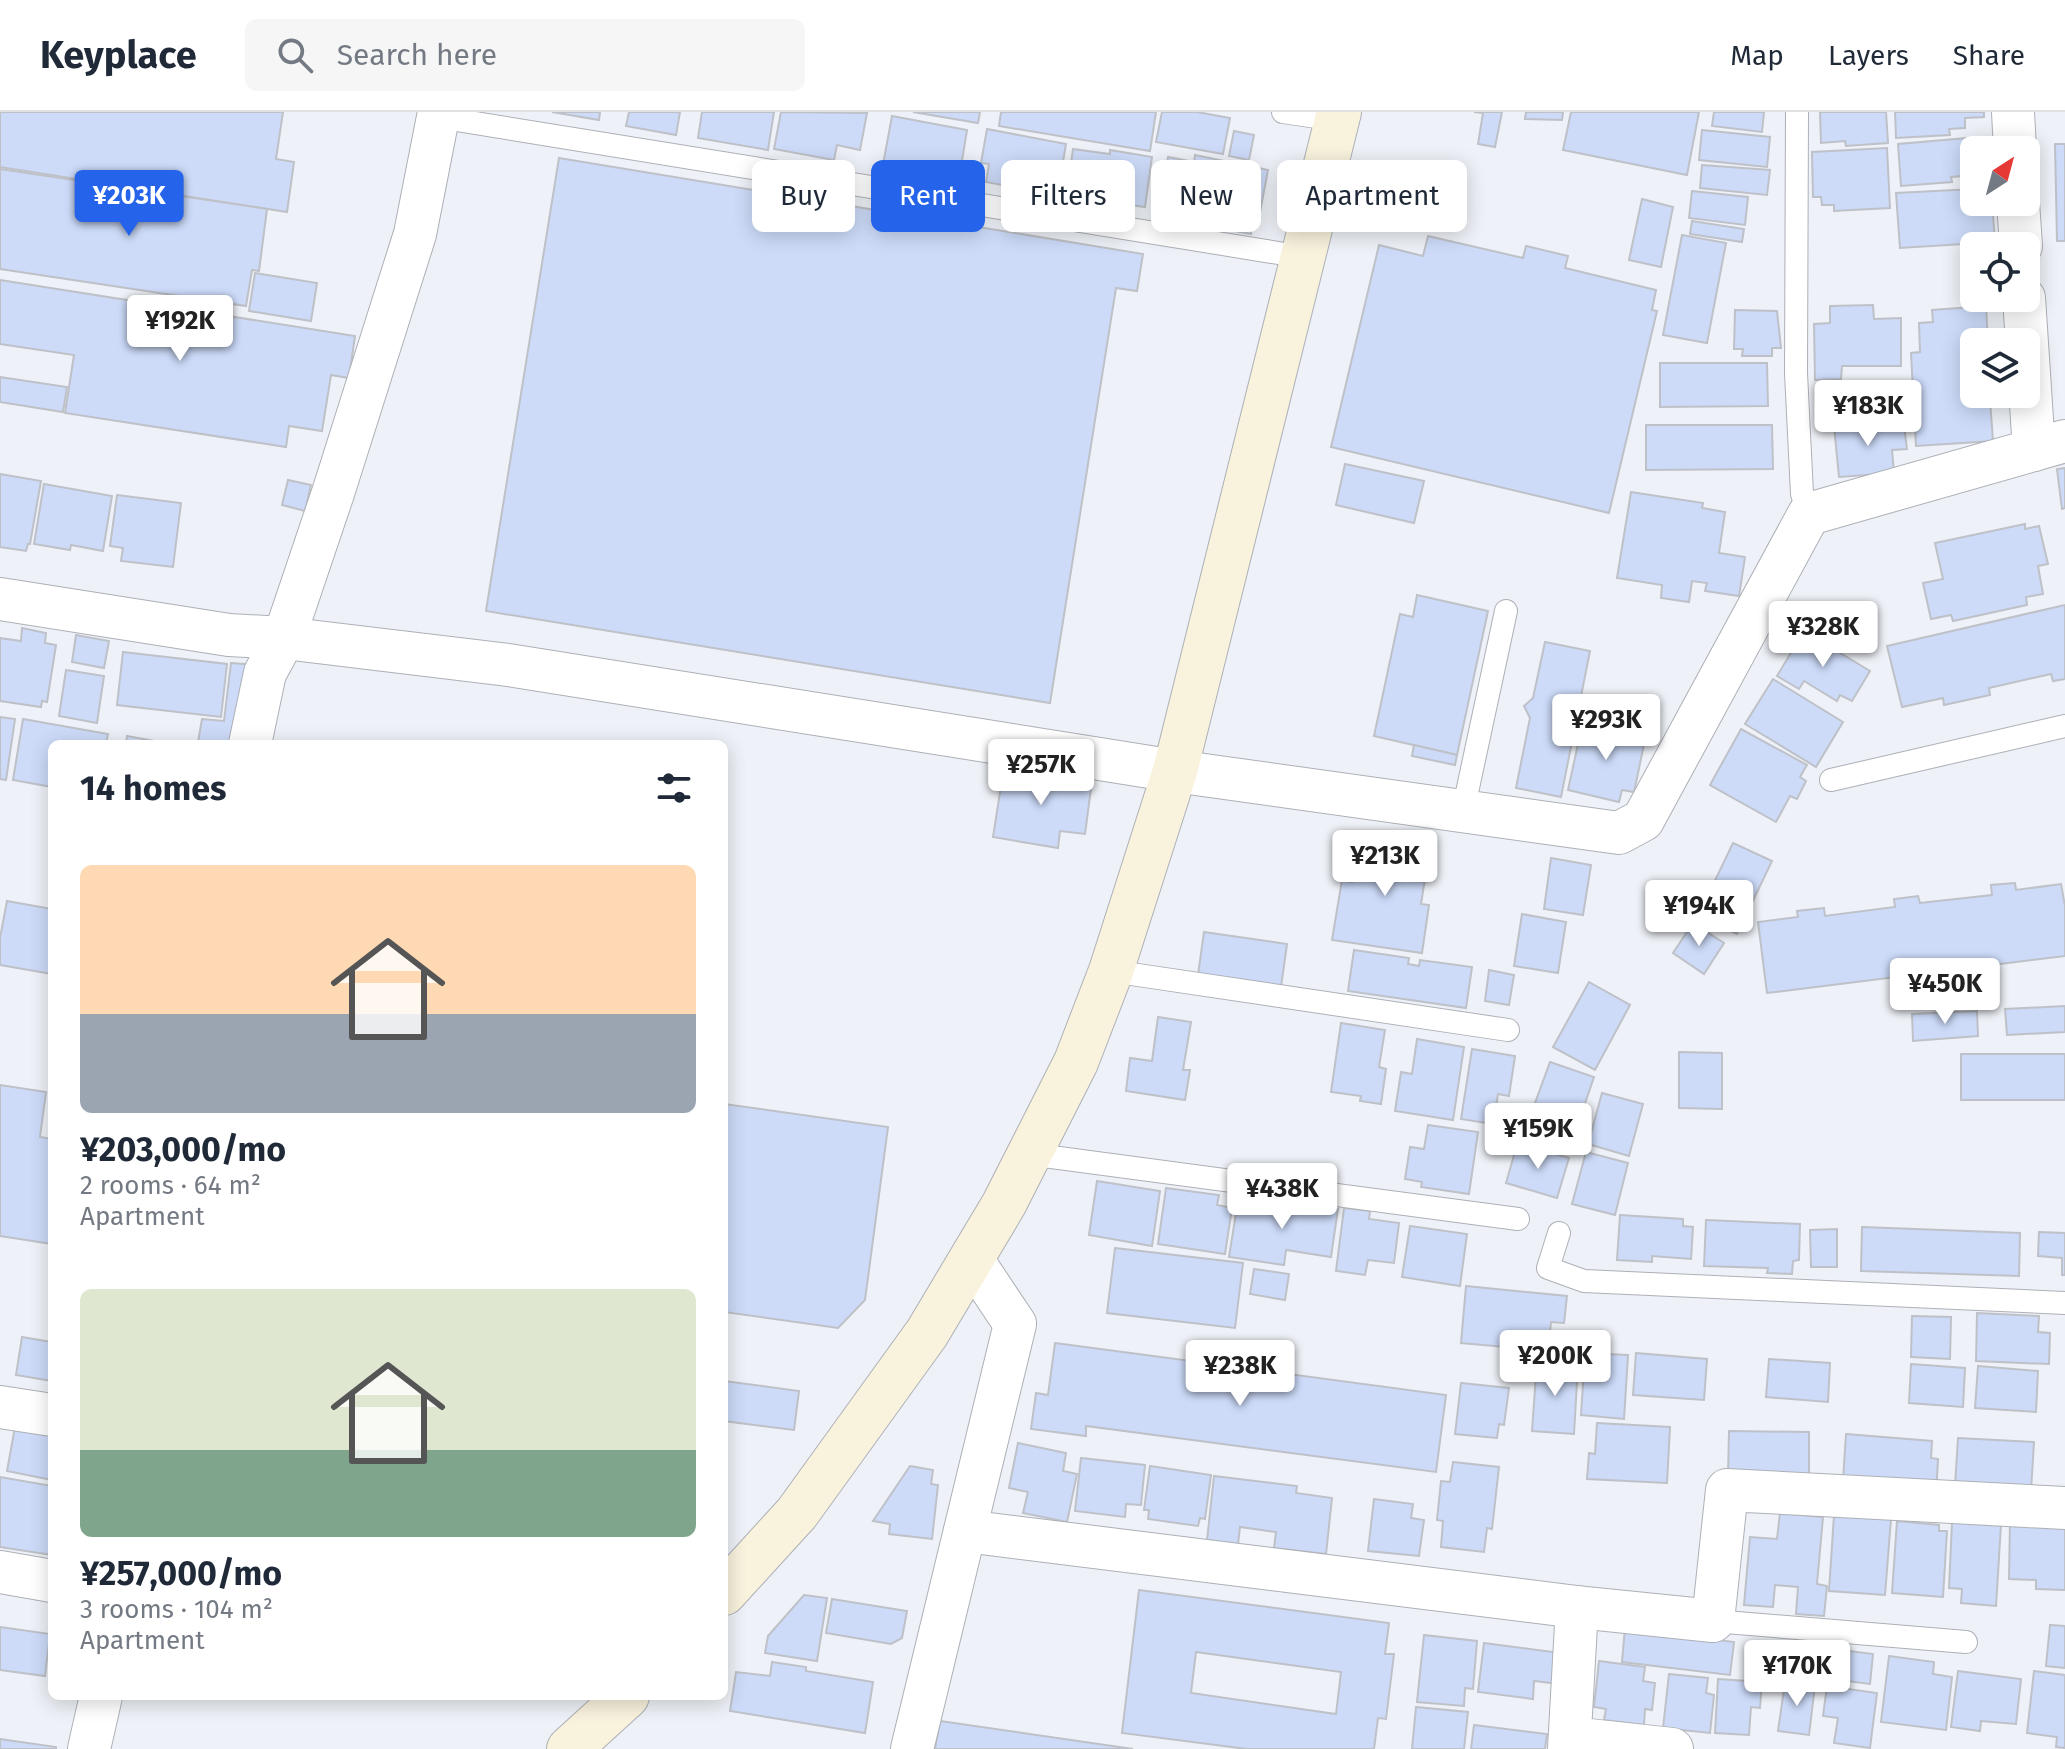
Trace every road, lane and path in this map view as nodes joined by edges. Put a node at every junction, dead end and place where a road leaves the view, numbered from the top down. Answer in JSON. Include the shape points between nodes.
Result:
{"nodes":[{"id":1,"x":1283,"y":112,"type":"edge"},
{"id":2,"x":1797,"y":112,"type":"edge"},
{"id":3,"x":2013,"y":112,"type":"edge"},
{"id":4,"x":438,"y":115,"type":"edge"},
{"id":5,"x":1338,"y":116,"type":"edge"},
{"id":6,"x":2014,"y":136,"type":"edge"},
{"id":7,"x":1303,"y":257,"type":"junction"},
{"id":8,"x":2026,"y":312,"type":"edge"},
{"id":9,"x":2049,"y":446,"type":"edge"},
{"id":10,"x":1809,"y":514,"type":"junction"},
{"id":11,"x":0,"y":599,"type":"edge"},
{"id":12,"x":1506,"y":611,"type":"dead end"},
{"id":13,"x":284,"y":638,"type":"junction"},
{"id":14,"x":2065,"y":726,"type":"edge"},
{"id":15,"x":251,"y":740,"type":"edge"},
{"id":16,"x":1175,"y":771,"type":"junction"},
{"id":17,"x":1831,"y":780,"type":"dead end"},
{"id":18,"x":1463,"y":811,"type":"junction"},
{"id":19,"x":1111,"y":971,"type":"junction"},
{"id":20,"x":1508,"y":1030,"type":"dead end"},
{"id":21,"x":1029,"y":1154,"type":"junction"},
{"id":22,"x":1518,"y":1219,"type":"dead end"},
{"id":23,"x":1559,"y":1233,"type":"dead end"},
{"id":24,"x":971,"y":1258,"type":"junction"},
{"id":25,"x":2065,"y":1303,"type":"edge"},
{"id":26,"x":0,"y":1407,"type":"edge"},
{"id":27,"x":48,"y":1414,"type":"edge"},
{"id":28,"x":2065,"y":1508,"type":"edge"},
{"id":29,"x":965,"y":1531,"type":"junction"},
{"id":30,"x":0,"y":1572,"type":"edge"},
{"id":31,"x":48,"y":1580,"type":"edge"},
{"id":32,"x":728,"y":1589,"type":"edge"},
{"id":33,"x":1577,"y":1607,"type":"junction"},
{"id":34,"x":1713,"y":1621,"type":"junction"},
{"id":35,"x":1966,"y":1642,"type":"dead end"},
{"id":36,"x":100,"y":1700,"type":"edge"},
{"id":37,"x":623,"y":1700,"type":"edge"},
{"id":38,"x":1569,"y":1744,"type":"edge"},
{"id":39,"x":89,"y":1749,"type":"edge"},
{"id":40,"x":569,"y":1749,"type":"edge"},
{"id":41,"x":912,"y":1749,"type":"edge"},
{"id":42,"x":1672,"y":1749,"type":"edge"}],
"edges":[{"from":1,"to":5,"type":"lane"},
{"from":2,"to":10,"type":"lane","via":[[1796,373],[1802,494]]},
{"from":3,"to":6,"type":"street"},
{"from":4,"to":7,"type":"lane"},
{"from":4,"to":13,"type":"street","via":[[415,234]]},
{"from":5,"to":7,"type":"street"},
{"from":7,"to":16,"type":"street"},
{"from":8,"to":9,"type":"street"},
{"from":9,"to":10,"type":"street"},
{"from":10,"to":18,"type":"street","via":[[1643,820],[1619,833]]},
{"from":11,"to":13,"type":"street","via":[[229,635]]},
{"from":12,"to":18,"type":"lane"},
{"from":13,"to":15,"type":"street","via":[[265,673]]},
{"from":13,"to":16,"type":"street","via":[[508,665]]},
{"from":14,"to":17,"type":"lane"},
{"from":16,"to":18,"type":"street"},
{"from":16,"to":19,"type":"street"},
{"from":19,"to":20,"type":"lane"},
{"from":19,"to":21,"type":"street","via":[[1076,1062]]},
{"from":21,"to":22,"type":"lane"},
{"from":21,"to":24,"type":"street"},
{"from":23,"to":25,"type":"lane","via":[[1548,1268],[1584,1281]]},
{"from":24,"to":29,"type":"street","via":[[1015,1324]]},
{"from":24,"to":32,"type":"street","via":[[927,1333],[797,1513]]},
{"from":26,"to":27,"type":"street"},
{"from":28,"to":34,"type":"street","via":[[1727,1490]]},
{"from":29,"to":33,"type":"street"},
{"from":29,"to":41,"type":"street"},
{"from":30,"to":31,"type":"street"},
{"from":33,"to":34,"type":"street"},
{"from":33,"to":38,"type":"street"},
{"from":34,"to":35,"type":"lane"},
{"from":36,"to":39,"type":"street"},
{"from":37,"to":40,"type":"street"},
{"from":38,"to":42,"type":"street"}]}
